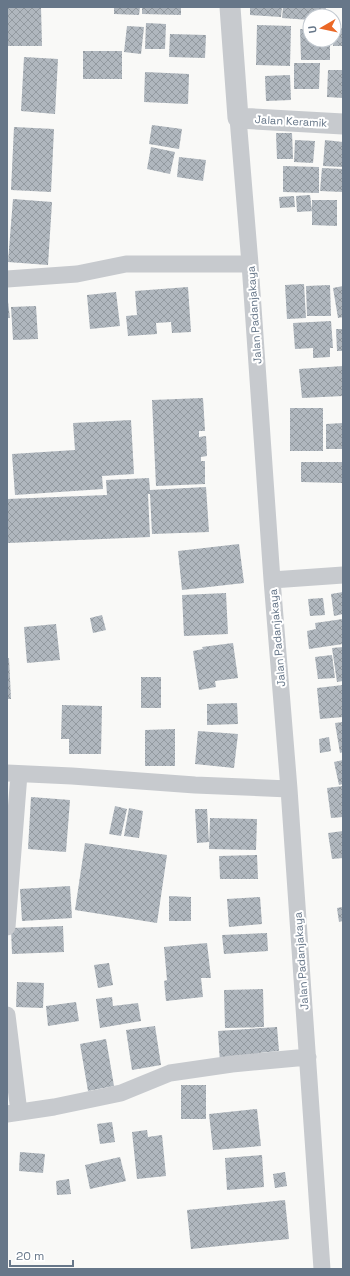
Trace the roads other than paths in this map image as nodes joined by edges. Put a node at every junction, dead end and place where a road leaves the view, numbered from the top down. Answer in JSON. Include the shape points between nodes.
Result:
{"nodes":[{"id":1,"x":230,"y":7,"type":"edge"},
{"id":2,"x":238,"y":118,"type":"junction"},
{"id":3,"x":343,"y":124,"type":"edge"},
{"id":4,"x":250,"y":264,"type":"junction"},
{"id":5,"x":7,"y":279,"type":"edge"},
{"id":6,"x":343,"y":575,"type":"edge"},
{"id":7,"x":272,"y":580,"type":"junction"},
{"id":8,"x":13,"y":773,"type":"edge"},
{"id":9,"x":289,"y":789,"type":"junction"},
{"id":10,"x":7,"y":927,"type":"edge"},
{"id":11,"x":7,"y":1015,"type":"edge"},
{"id":12,"x":308,"y":1058,"type":"junction"},
{"id":13,"x":13,"y":1113,"type":"edge"},
{"id":14,"x":322,"y":1269,"type":"edge"}],
"edges":[{"from":1,"to":2,"type":"street","name":"Jalan Padanjakaya"},
{"from":2,"to":3,"type":"street","name":"Jalan Keramik"},
{"from":2,"to":4,"type":"street","name":"Jalan Padanjakaya"},
{"from":4,"to":5,"type":"street","via":[[126,264],[77,274]]},
{"from":4,"to":7,"type":"street","name":"Jalan Padanjakaya"},
{"from":6,"to":7,"type":"street"},
{"from":7,"to":9,"type":"street","name":"Jalan Padanjakaya"},
{"from":8,"to":9,"type":"street"},
{"from":8,"to":10,"type":"street","via":[[10,904]]},
{"from":9,"to":12,"type":"street","name":"Jalan Padanjakaya"},
{"from":11,"to":13,"type":"street"},
{"from":12,"to":13,"type":"street","via":[[232,1064],[170,1073],[121,1093]]},
{"from":12,"to":14,"type":"street","name":"Jalan Padanjakaya"}]}
